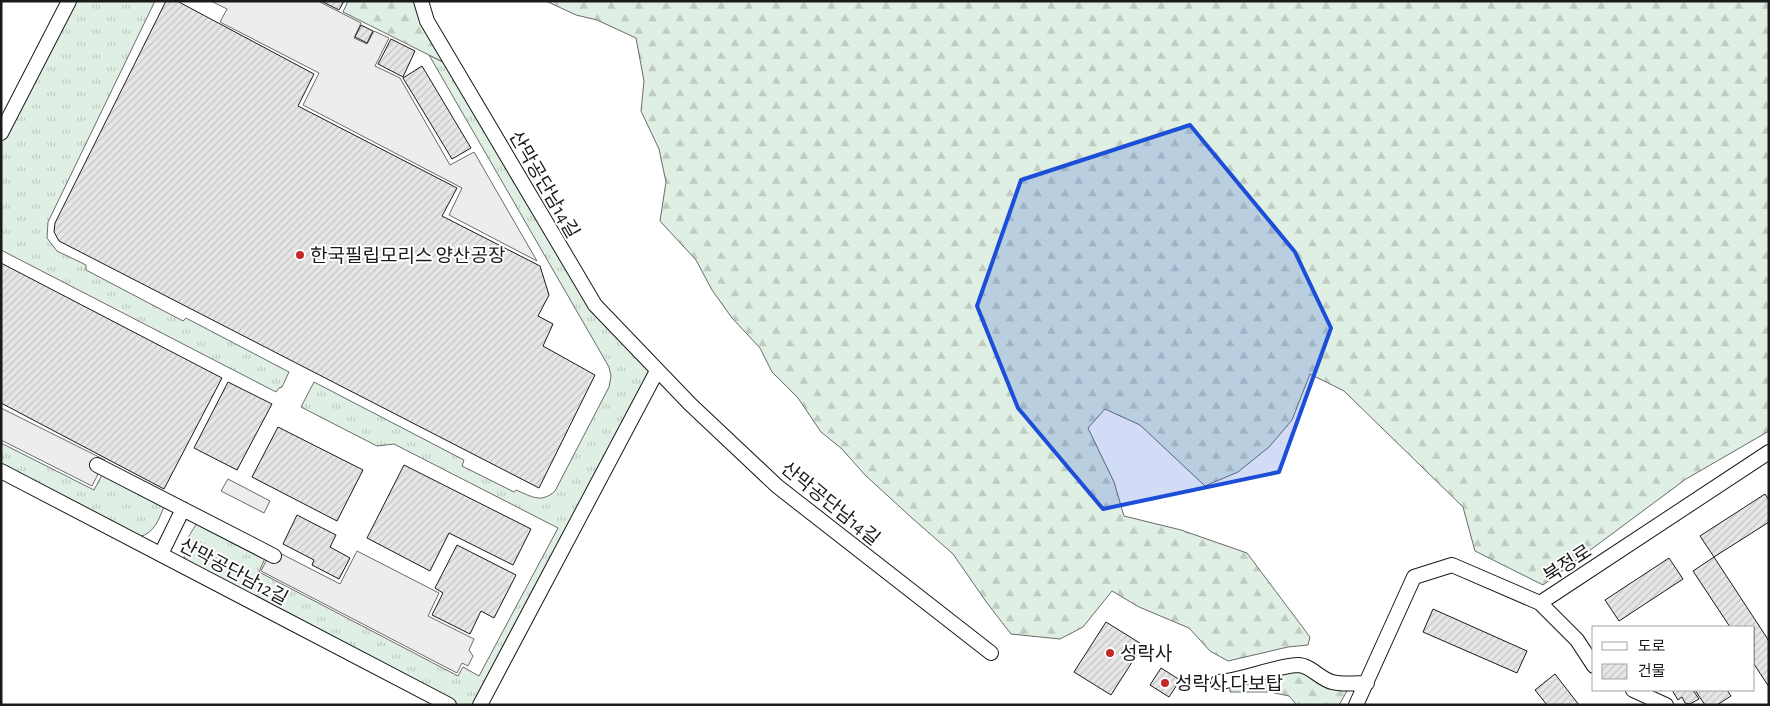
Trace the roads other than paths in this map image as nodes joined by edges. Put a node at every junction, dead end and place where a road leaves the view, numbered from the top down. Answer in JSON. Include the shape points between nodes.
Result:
{"nodes":[{"id":1,"x":69,"y":1,"type":"edge"},
{"id":2,"x":421,"y":1,"type":"edge"},
{"id":3,"x":1,"y":133,"type":"edge"},
{"id":4,"x":657,"y":371,"type":"junction"},
{"id":5,"x":1769,"y":452,"type":"edge"},
{"id":6,"x":97,"y":465,"type":"dead end"},
{"id":7,"x":1,"y":472,"type":"edge"},
{"id":8,"x":184,"y":509,"type":"junction"},
{"id":9,"x":161,"y":554,"type":"junction"},
{"id":10,"x":274,"y":556,"type":"dead end"},
{"id":11,"x":1540,"y":603,"type":"junction"},
{"id":12,"x":991,"y":653,"type":"dead end"},
{"id":13,"x":1592,"y":663,"type":"edge"},
{"id":14,"x":1218,"y":682,"type":"dead end"},
{"id":15,"x":1367,"y":683,"type":"junction"},
{"id":16,"x":1635,"y":691,"type":"edge"},
{"id":17,"x":449,"y":705,"type":"edge"},
{"id":18,"x":480,"y":705,"type":"edge"},
{"id":19,"x":1356,"y":705,"type":"edge"},
{"id":20,"x":1666,"y":705,"type":"edge"}],
"edges":[{"from":1,"to":3,"type":"street"},
{"from":2,"to":4,"type":"street","name":"산막공단남14길","via":[[427,21],[595,305]]},
{"from":4,"to":12,"type":"street","name":"산막공단남14길","via":[[777,486]]},
{"from":4,"to":18,"type":"street"},
{"from":5,"to":11,"type":"street","name":"북정로"},
{"from":6,"to":8,"type":"street"},
{"from":7,"to":9,"type":"street","name":"산막공단남12길"},
{"from":8,"to":9,"type":"street"},
{"from":8,"to":10,"type":"street"},
{"from":9,"to":17,"type":"street","name":"산막공단남12길"},
{"from":11,"to":13,"type":"street","via":[[1577,640]]},
{"from":11,"to":15,"type":"street","name":"북정로","via":[[1452,565],[1414,577]]},
{"from":14,"to":15,"type":"street","via":[[1299,665],[1332,682]]},
{"from":15,"to":19,"type":"street","name":"북정로"},
{"from":16,"to":20,"type":"street"}]}
